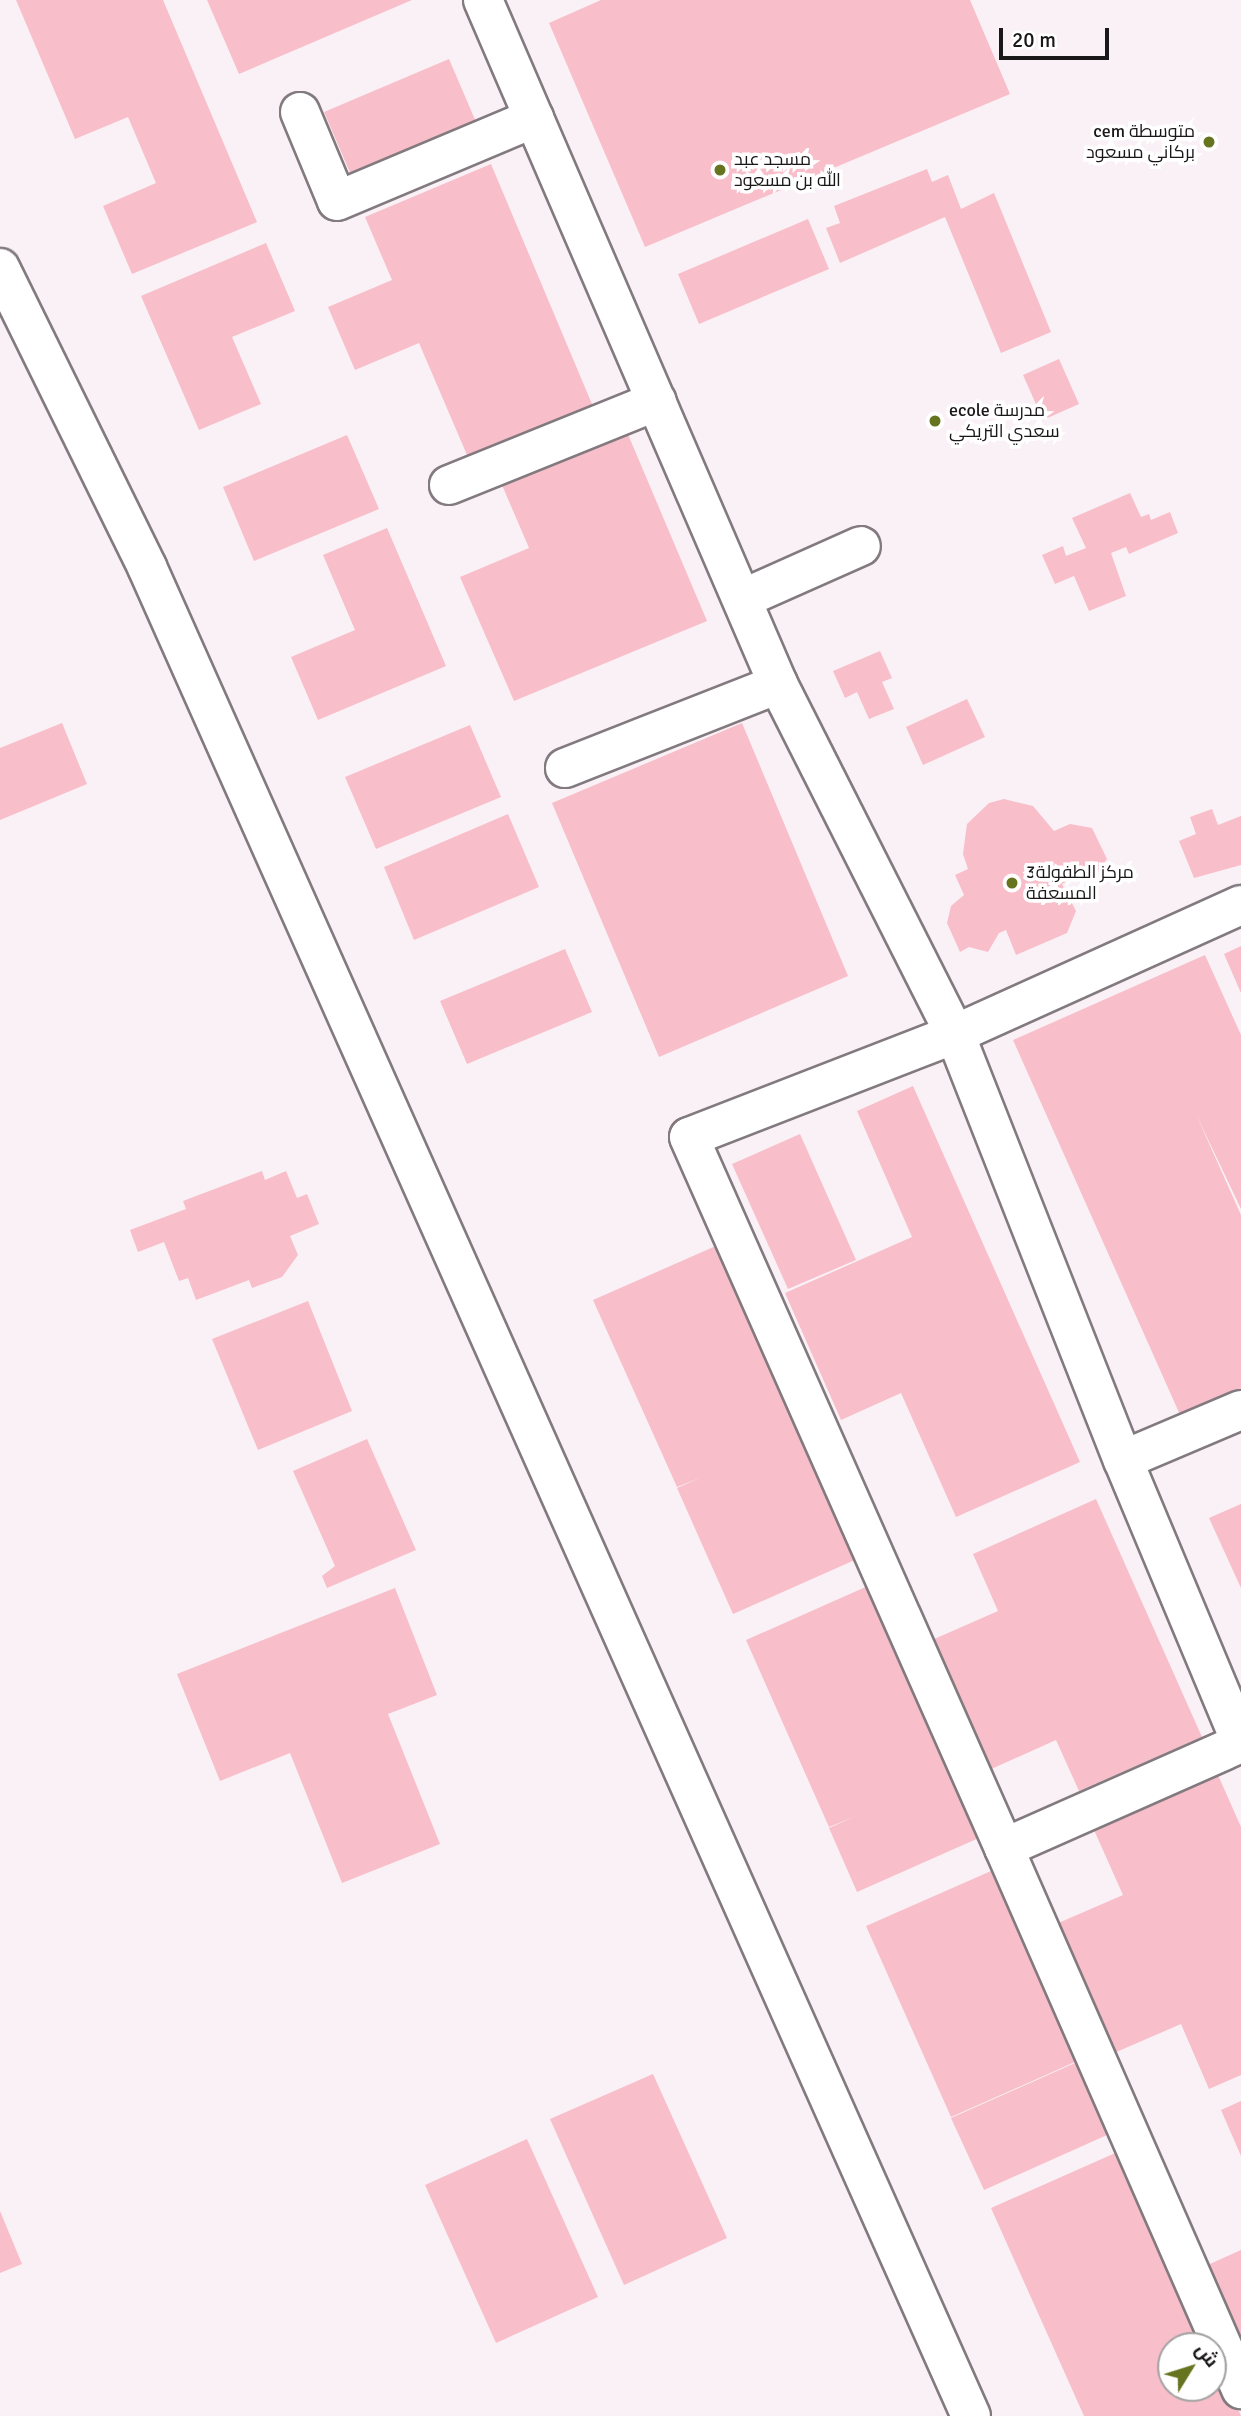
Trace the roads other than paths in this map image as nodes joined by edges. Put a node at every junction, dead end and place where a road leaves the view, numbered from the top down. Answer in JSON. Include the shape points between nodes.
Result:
{"nodes":[{"id":1,"x":483,"y":0,"type":"edge"},
{"id":2,"x":300,"y":112,"type":"dead end"},
{"id":3,"x":534,"y":118,"type":"junction"},
{"id":4,"x":0,"y":268,"type":"edge"},
{"id":5,"x":657,"y":401,"type":"junction"},
{"id":6,"x":449,"y":485,"type":"dead end"},
{"id":7,"x":861,"y":546,"type":"dead end"},
{"id":8,"x":742,"y":599,"type":"junction"},
{"id":9,"x":778,"y":684,"type":"junction"},
{"id":10,"x":565,"y":768,"type":"dead end"},
{"id":11,"x":1241,"y":905,"type":"edge"},
{"id":12,"x":955,"y":1034,"type":"junction"},
{"id":13,"x":1241,"y":1410,"type":"edge"},
{"id":14,"x":1123,"y":1460,"type":"junction"},
{"id":15,"x":1241,"y":1742,"type":"edge"},
{"id":16,"x":1004,"y":1848,"type":"junction"},
{"id":17,"x":1241,"y":2389,"type":"edge"},
{"id":18,"x":971,"y":2416,"type":"edge"}],
"edges":[{"from":1,"to":3,"type":"street"},
{"from":2,"to":3,"type":"street","via":[[337,201]]},
{"from":3,"to":5,"type":"street"},
{"from":4,"to":18,"type":"street","via":[[148,568]]},
{"from":5,"to":6,"type":"street"},
{"from":5,"to":8,"type":"street"},
{"from":7,"to":8,"type":"street"},
{"from":8,"to":9,"type":"street"},
{"from":9,"to":10,"type":"street"},
{"from":9,"to":12,"type":"street"},
{"from":11,"to":12,"type":"street"},
{"from":12,"to":14,"type":"street"},
{"from":12,"to":16,"type":"street","via":[[689,1137]]},
{"from":13,"to":14,"type":"street"},
{"from":14,"to":15,"type":"street"},
{"from":15,"to":16,"type":"street"},
{"from":16,"to":17,"type":"street"}]}
